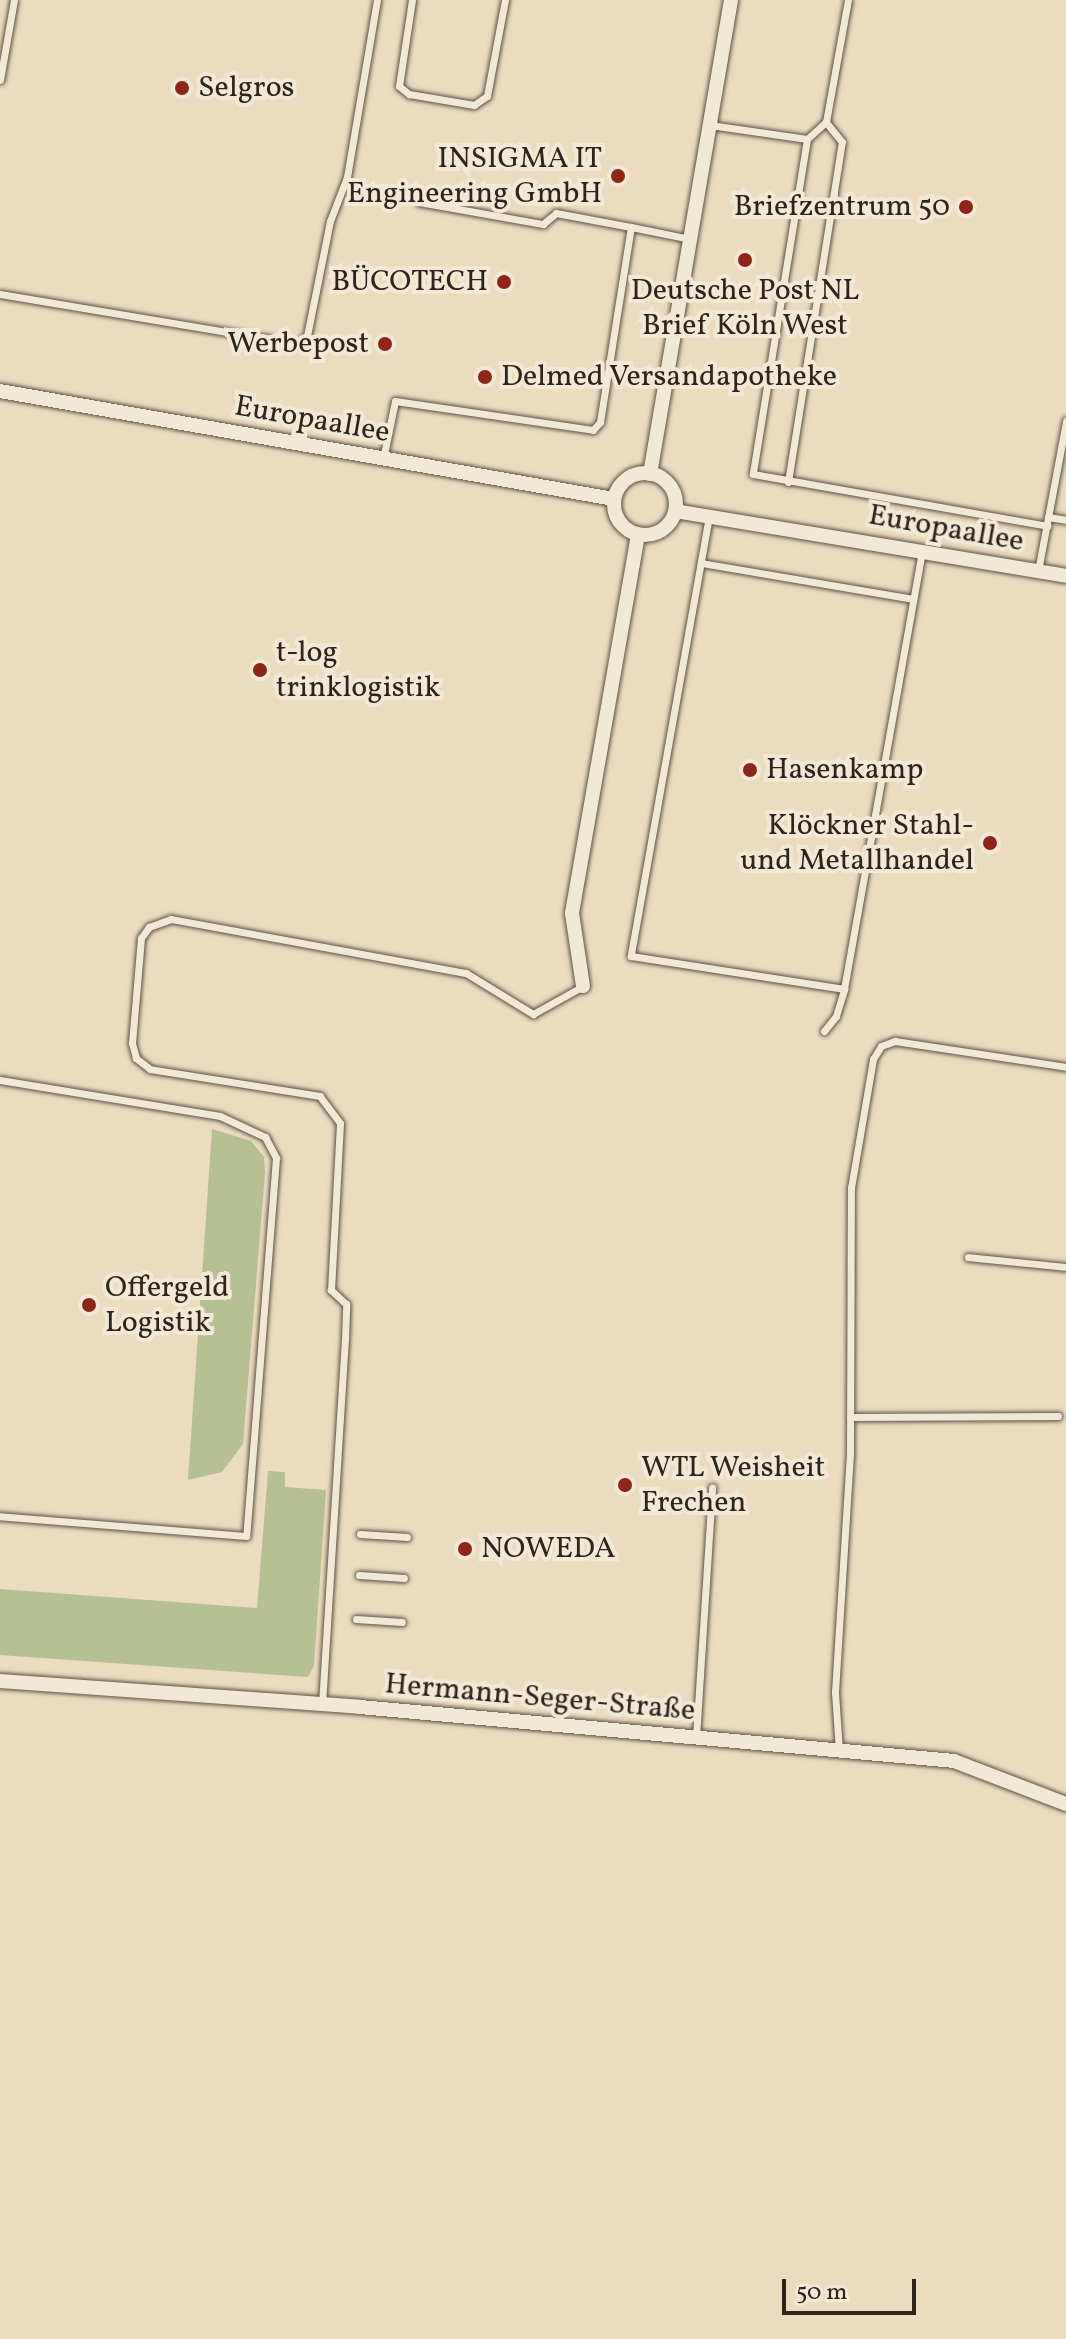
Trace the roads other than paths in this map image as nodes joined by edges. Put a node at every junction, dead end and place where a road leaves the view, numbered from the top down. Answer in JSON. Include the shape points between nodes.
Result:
{"nodes":[{"id":1,"x":14,"y":0,"type":"edge"},
{"id":2,"x":377,"y":0,"type":"edge"},
{"id":3,"x":412,"y":0,"type":"edge"},
{"id":4,"x":505,"y":0,"type":"edge"},
{"id":5,"x":731,"y":0,"type":"edge"},
{"id":6,"x":848,"y":0,"type":"edge"},
{"id":7,"x":0,"y":80,"type":"edge"},
{"id":8,"x":826,"y":122,"type":"junction"},
{"id":9,"x":710,"y":125,"type":"junction"},
{"id":10,"x":807,"y":139,"type":"junction"},
{"id":11,"x":419,"y":202,"type":"dead end"},
{"id":12,"x":631,"y":227,"type":"junction"},
{"id":13,"x":690,"y":239,"type":"junction"},
{"id":14,"x":0,"y":294,"type":"edge"},
{"id":15,"x":0,"y":391,"type":"edge"},
{"id":16,"x":1066,"y":421,"type":"edge"},
{"id":17,"x":383,"y":459,"type":"junction"},
{"id":18,"x":1056,"y":473,"type":"junction"},
{"id":19,"x":650,"y":474,"type":"junction"},
{"id":20,"x":1066,"y":475,"type":"edge"},
{"id":21,"x":788,"y":482,"type":"junction"},
{"id":22,"x":614,"y":499,"type":"junction"},
{"id":23,"x":675,"y":511,"type":"junction"},
{"id":24,"x":709,"y":516,"type":"junction"},
{"id":25,"x":1048,"y":517,"type":"junction"},
{"id":26,"x":1066,"y":520,"type":"edge"},
{"id":27,"x":1047,"y":526,"type":"junction"},
{"id":28,"x":638,"y":535,"type":"junction"},
{"id":29,"x":922,"y":552,"type":"junction"},
{"id":30,"x":701,"y":563,"type":"junction"},
{"id":31,"x":1038,"y":571,"type":"junction"},
{"id":32,"x":1066,"y":576,"type":"edge"},
{"id":33,"x":913,"y":599,"type":"junction"},
{"id":34,"x":583,"y":986,"type":"joint"},
{"id":35,"x":844,"y":989,"type":"junction"},
{"id":36,"x":824,"y":1031,"type":"dead end"},
{"id":37,"x":1066,"y":1067,"type":"edge"},
{"id":38,"x":0,"y":1080,"type":"edge"},
{"id":39,"x":968,"y":1257,"type":"dead end"},
{"id":40,"x":1066,"y":1267,"type":"edge"},
{"id":41,"x":1058,"y":1416,"type":"dead end"},
{"id":42,"x":850,"y":1417,"type":"junction"},
{"id":43,"x":712,"y":1488,"type":"dead end"},
{"id":44,"x":0,"y":1516,"type":"edge"},
{"id":45,"x":360,"y":1534,"type":"dead end"},
{"id":46,"x":407,"y":1537,"type":"dead end"},
{"id":47,"x":359,"y":1575,"type":"dead end"},
{"id":48,"x":404,"y":1578,"type":"dead end"},
{"id":49,"x":356,"y":1619,"type":"dead end"},
{"id":50,"x":402,"y":1622,"type":"dead end"},
{"id":51,"x":0,"y":1681,"type":"edge"},
{"id":52,"x":322,"y":1704,"type":"junction"},
{"id":53,"x":696,"y":1739,"type":"junction"},
{"id":54,"x":839,"y":1751,"type":"junction"},
{"id":55,"x":1066,"y":1804,"type":"edge"}],
"edges":[{"from":1,"to":7,"type":"lane"},
{"from":2,"to":14,"type":"lane","via":[[347,177],[330,221],[307,336],[298,344]]},
{"from":3,"to":4,"type":"lane","via":[[399,86],[409,94],[474,105],[487,96]]},
{"from":5,"to":9,"type":"street"},
{"from":6,"to":8,"type":"lane"},
{"from":8,"to":10,"type":"lane"},
{"from":8,"to":21,"type":"lane","via":[[842,142]]},
{"from":9,"to":10,"type":"lane"},
{"from":9,"to":13,"type":"street"},
{"from":10,"to":21,"type":"lane","via":[[753,474]]},
{"from":11,"to":12,"type":"lane","via":[[543,224],[556,213]]},
{"from":12,"to":13,"type":"lane"},
{"from":12,"to":17,"type":"lane","via":[[600,422],[593,430],[395,401]]},
{"from":13,"to":19,"type":"street"},
{"from":15,"to":17,"type":"street","name":"Europaallee"},
{"from":16,"to":18,"type":"lane"},
{"from":17,"to":22,"type":"street","name":"Europaallee"},
{"from":18,"to":20,"type":"lane"},
{"from":18,"to":25,"type":"lane"},
{"from":19,"to":22,"type":"street","via":[[626,480]]},
{"from":19,"to":23,"type":"street","via":[[670,486]]},
{"from":21,"to":27,"type":"lane"},
{"from":22,"to":28,"type":"street","via":[[618,521]]},
{"from":23,"to":24,"type":"street","name":"Europaallee"},
{"from":23,"to":28,"type":"street","via":[[664,529]]},
{"from":24,"to":29,"type":"street","name":"Europaallee"},
{"from":24,"to":30,"type":"lane"},
{"from":25,"to":26,"type":"lane"},
{"from":25,"to":27,"type":"lane"},
{"from":27,"to":31,"type":"lane"},
{"from":28,"to":34,"type":"street","via":[[572,913]]},
{"from":29,"to":31,"type":"street","name":"Europaallee"},
{"from":29,"to":33,"type":"lane"},
{"from":30,"to":33,"type":"lane"},
{"from":30,"to":35,"type":"lane","via":[[631,956]]},
{"from":31,"to":32,"type":"street","name":"Europaallee"},
{"from":33,"to":35,"type":"lane"},
{"from":34,"to":52,"type":"lane","via":[[533,1014],[466,973],[171,919],[149,927],[141,938],[132,1043],[136,1058],[150,1069],[320,1096],[340,1123],[331,1290],[346,1304]]},
{"from":35,"to":36,"type":"lane","via":[[836,1016]]},
{"from":37,"to":42,"type":"lane","via":[[895,1041],[876,1052],[851,1188]]},
{"from":38,"to":44,"type":"lane","via":[[220,1116],[265,1137],[276,1158],[246,1536]]},
{"from":39,"to":40,"type":"lane"},
{"from":41,"to":42,"type":"lane"},
{"from":42,"to":54,"type":"lane","via":[[835,1692]]},
{"from":43,"to":53,"type":"lane"},
{"from":45,"to":46,"type":"lane"},
{"from":47,"to":48,"type":"lane"},
{"from":49,"to":50,"type":"lane"},
{"from":51,"to":52,"type":"street","name":"Hermann-Seger-Straße"},
{"from":52,"to":53,"type":"street","name":"Hermann-Seger-Straße"},
{"from":53,"to":54,"type":"street","name":"Hermann-Seger-Straße"},
{"from":54,"to":55,"type":"street","name":"Hermann-Seger-Straße","via":[[954,1761]]}]}
